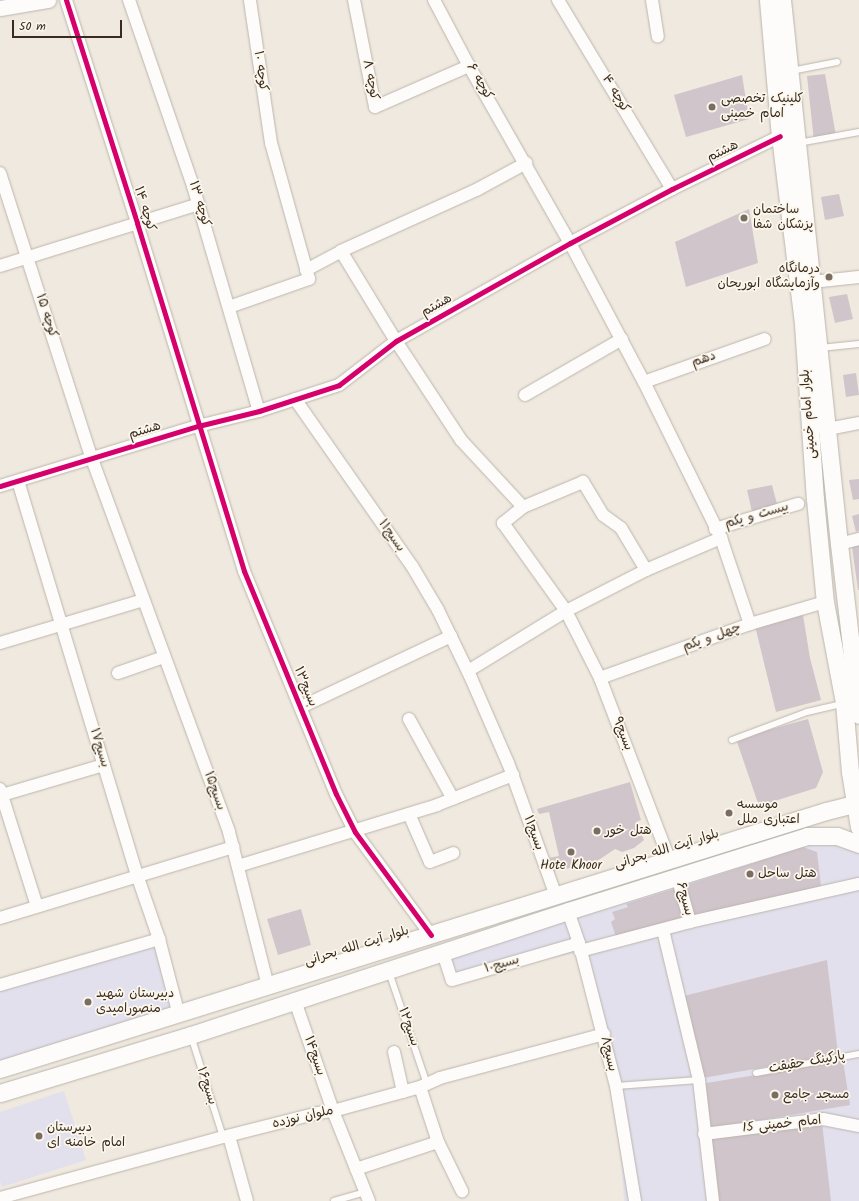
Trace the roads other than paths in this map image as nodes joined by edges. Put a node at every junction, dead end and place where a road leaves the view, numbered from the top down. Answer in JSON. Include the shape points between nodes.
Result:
{"nodes":[{"id":1,"x":48,"y":0,"type":"edge"},
{"id":2,"x":66,"y":0,"type":"edge"},
{"id":3,"x":129,"y":0,"type":"edge"},
{"id":4,"x":250,"y":0,"type":"edge"},
{"id":5,"x":354,"y":0,"type":"edge"},
{"id":6,"x":434,"y":0,"type":"edge"},
{"id":7,"x":558,"y":0,"type":"edge"},
{"id":8,"x":652,"y":0,"type":"edge"},
{"id":9,"x":768,"y":0,"type":"edge"},
{"id":10,"x":782,"y":0,"type":"edge"},
{"id":11,"x":0,"y":8,"type":"edge"},
{"id":12,"x":658,"y":37,"type":"dead end"},
{"id":13,"x":837,"y":62,"type":"dead end"},
{"id":14,"x":469,"y":66,"type":"junction"},
{"id":15,"x":790,"y":71,"type":"junction"},
{"id":16,"x":859,"y":132,"type":"edge"},
{"id":17,"x":780,"y":136,"type":"junction"},
{"id":18,"x":796,"y":143,"type":"junction"},
{"id":19,"x":526,"y":163,"type":"junction"},
{"id":20,"x":0,"y":174,"type":"edge"},
{"id":21,"x":672,"y":189,"type":"junction"},
{"id":22,"x":199,"y":204,"type":"junction"},
{"id":23,"x":137,"y":223,"type":"junction"},
{"id":24,"x":570,"y":243,"type":"junction"},
{"id":25,"x":341,"y":251,"type":"junction"},
{"id":26,"x":27,"y":258,"type":"junction"},
{"id":27,"x":0,"y":266,"type":"edge"},
{"id":28,"x":306,"y":270,"type":"junction"},
{"id":29,"x":859,"y":276,"type":"edge"},
{"id":30,"x":812,"y":282,"type":"junction"},
{"id":31,"x":229,"y":307,"type":"junction"},
{"id":32,"x":622,"y":339,"type":"junction"},
{"id":33,"x":765,"y":339,"type":"dead end"},
{"id":34,"x":396,"y":341,"type":"junction"},
{"id":35,"x":859,"y":344,"type":"edge"},
{"id":36,"x":818,"y":348,"type":"junction"},
{"id":37,"x":644,"y":382,"type":"junction"},
{"id":38,"x":525,"y":395,"type":"dead end"},
{"id":39,"x":294,"y":399,"type":"junction"},
{"id":40,"x":259,"y":411,"type":"junction"},
{"id":41,"x":859,"y":423,"type":"edge"},
{"id":42,"x":198,"y":426,"type":"junction"},
{"id":43,"x":828,"y":429,"type":"junction"},
{"id":44,"x":92,"y":459,"type":"junction"},
{"id":45,"x":18,"y":481,"type":"junction"},
{"id":46,"x":0,"y":486,"type":"edge"},
{"id":47,"x":798,"y":504,"type":"dead end"},
{"id":48,"x":523,"y":507,"type":"junction"},
{"id":49,"x":718,"y":533,"type":"junction"},
{"id":50,"x":859,"y":539,"type":"edge"},
{"id":51,"x":839,"y":544,"type":"junction"},
{"id":52,"x":646,"y":570,"type":"junction"},
{"id":53,"x":842,"y":573,"type":"junction"},
{"id":54,"x":822,"y":576,"type":"junction"},
{"id":55,"x":143,"y":600,"type":"junction"},
{"id":56,"x":825,"y":602,"type":"junction"},
{"id":57,"x":566,"y":610,"type":"junction"},
{"id":58,"x":750,"y":624,"type":"junction"},
{"id":59,"x":62,"y":625,"type":"junction"},
{"id":60,"x":451,"y":636,"type":"junction"},
{"id":61,"x":0,"y":643,"type":"edge"},
{"id":62,"x":164,"y":657,"type":"junction"},
{"id":63,"x":856,"y":665,"type":"edge"},
{"id":64,"x":118,"y":673,"type":"dead end"},
{"id":65,"x":470,"y":676,"type":"junction"},
{"id":66,"x":600,"y":678,"type":"junction"},
{"id":67,"x":844,"y":703,"type":"junction"},
{"id":68,"x":301,"y":707,"type":"junction"},
{"id":69,"x":859,"y":715,"type":"edge"},
{"id":70,"x":410,"y":719,"type":"dead end"},
{"id":71,"x":732,"y":740,"type":"dead end"},
{"id":72,"x":104,"y":765,"type":"junction"},
{"id":73,"x":850,"y":772,"type":"junction"},
{"id":74,"x":513,"y":776,"type":"junction"},
{"id":75,"x":1,"y":792,"type":"edge"},
{"id":76,"x":452,"y":799,"type":"junction"},
{"id":77,"x":857,"y":804,"type":"edge"},
{"id":78,"x":826,"y":811,"type":"junction"},
{"id":79,"x":409,"y":814,"type":"junction"},
{"id":80,"x":859,"y":828,"type":"edge"},
{"id":81,"x":355,"y":832,"type":"junction"},
{"id":82,"x":750,"y":836,"type":"junction"},
{"id":83,"x":859,"y":844,"type":"edge"},
{"id":84,"x":233,"y":847,"type":"junction"},
{"id":85,"x":755,"y":852,"type":"junction"},
{"id":86,"x":453,"y":853,"type":"dead end"},
{"id":87,"x":238,"y":866,"type":"junction"},
{"id":88,"x":674,"y":868,"type":"junction"},
{"id":89,"x":138,"y":875,"type":"junction"},
{"id":90,"x":859,"y":884,"type":"edge"},
{"id":91,"x":556,"y":896,"type":"junction"},
{"id":92,"x":37,"y":906,"type":"junction"},
{"id":93,"x":568,"y":911,"type":"junction"},
{"id":94,"x":0,"y":918,"type":"edge"},
{"id":95,"x":690,"y":922,"type":"junction"},
{"id":96,"x":663,"y":930,"type":"junction"},
{"id":97,"x":431,"y":936,"type":"junction"},
{"id":98,"x":159,"y":940,"type":"junction"},
{"id":99,"x":580,"y":947,"type":"junction"},
{"id":100,"x":443,"y":952,"type":"junction"},
{"id":101,"x":388,"y":970,"type":"junction"},
{"id":102,"x":0,"y":985,"type":"edge"},
{"id":103,"x":268,"y":986,"type":"junction"},
{"id":104,"x":295,"y":1001,"type":"junction"},
{"id":105,"x":179,"y":1015,"type":"junction"},
{"id":106,"x":129,"y":1030,"type":"junction"},
{"id":107,"x":604,"y":1034,"type":"junction"},
{"id":108,"x":191,"y":1035,"type":"junction"},
{"id":109,"x":138,"y":1051,"type":"junction"},
{"id":110,"x":394,"y":1052,"type":"dead end"},
{"id":111,"x":859,"y":1054,"type":"edge"},
{"id":112,"x":0,"y":1069,"type":"edge"},
{"id":113,"x":756,"y":1073,"type":"dead end"},
{"id":114,"x":699,"y":1080,"type":"junction"},
{"id":115,"x":424,"y":1086,"type":"junction"},
{"id":116,"x":616,"y":1086,"type":"junction"},
{"id":117,"x":403,"y":1092,"type":"junction"},
{"id":118,"x":0,"y":1093,"type":"edge"},
{"id":119,"x":332,"y":1112,"type":"junction"},
{"id":120,"x":859,"y":1126,"type":"edge"},
{"id":121,"x":704,"y":1134,"type":"junction"},
{"id":122,"x":226,"y":1137,"type":"junction"},
{"id":123,"x":438,"y":1142,"type":"junction"},
{"id":124,"x":356,"y":1169,"type":"junction"},
{"id":125,"x":462,"y":1191,"type":"dead end"},
{"id":126,"x":368,"y":1196,"type":"edge"},
{"id":127,"x":0,"y":1198,"type":"edge"},
{"id":128,"x":247,"y":1201,"type":"edge"},
{"id":129,"x":334,"y":1201,"type":"edge"},
{"id":130,"x":635,"y":1201,"type":"edge"},
{"id":131,"x":713,"y":1201,"type":"edge"}],
"edges":[{"from":1,"to":11,"type":"street"},
{"from":2,"to":23,"type":"street","name":"کوچه ۱۴"},
{"from":3,"to":22,"type":"street","name":"کوچه ۱۳"},
{"from":4,"to":28,"type":"street","name":"کوچه ۱۰","via":[[271,143]]},
{"from":5,"to":14,"type":"street","name":"کوچه ۸","via":[[375,107]]},
{"from":6,"to":14,"type":"street","name":"کوچه ۶"},
{"from":7,"to":21,"type":"street","name":"کوچه ۴"},
{"from":8,"to":12,"type":"street"},
{"from":9,"to":17,"type":"main road","name":"بلوار امام خمینی"},
{"from":10,"to":15,"type":"main road","name":"بلوار امام خمینی"},
{"from":13,"to":15,"type":"lane"},
{"from":14,"to":19,"type":"street","name":"کوچه ۶"},
{"from":15,"to":18,"type":"main road","name":"بلوار امام خمینی"},
{"from":16,"to":18,"type":"lane"},
{"from":17,"to":21,"type":"street","name":"هشتم"},
{"from":17,"to":54,"type":"main road","name":"بلوار امام خمینی","via":[[803,324]]},
{"from":18,"to":30,"type":"main road","name":"بلوار امام خمینی"},
{"from":19,"to":24,"type":"street","name":"کوچه ۶"},
{"from":19,"to":25,"type":"street","via":[[478,189]]},
{"from":20,"to":26,"type":"street","name":"کوچه ۱۵"},
{"from":21,"to":24,"type":"street","name":"هشتم"},
{"from":22,"to":23,"type":"street"},
{"from":22,"to":31,"type":"street","name":"کوچه ۱۳"},
{"from":23,"to":26,"type":"street"},
{"from":23,"to":42,"type":"street","name":"کوچه ۱۴"},
{"from":24,"to":32,"type":"street","name":"کوچه ۶"},
{"from":24,"to":34,"type":"street","name":"هشتم"},
{"from":25,"to":28,"type":"street"},
{"from":25,"to":34,"type":"street"},
{"from":26,"to":27,"type":"street"},
{"from":26,"to":44,"type":"street","name":"کوچه ۱۵"},
{"from":28,"to":31,"type":"street","via":[[309,279]]},
{"from":29,"to":30,"type":"street"},
{"from":30,"to":36,"type":"main road","name":"بلوار امام خمینی"},
{"from":31,"to":40,"type":"street","name":"کوچه ۱۳"},
{"from":32,"to":37,"type":"street","name":"کوچه ۶"},
{"from":32,"to":38,"type":"street"},
{"from":33,"to":37,"type":"street","name":"دهم"},
{"from":34,"to":39,"type":"street","name":"هشتم","via":[[339,385]]},
{"from":34,"to":48,"type":"street","via":[[461,440]]},
{"from":35,"to":36,"type":"lane"},
{"from":36,"to":43,"type":"main road","name":"بلوار امام خمینی"},
{"from":37,"to":49,"type":"street","name":"کوچه ۶"},
{"from":39,"to":40,"type":"street","name":"هشتم"},
{"from":39,"to":60,"type":"street","name":"بسیج۱۱","via":[[412,566]]},
{"from":40,"to":42,"type":"street","name":"هشتم"},
{"from":41,"to":43,"type":"street"},
{"from":42,"to":44,"type":"street","name":"هشتم"},
{"from":42,"to":68,"type":"street","name":"بسیج۱۳","via":[[244,571]]},
{"from":43,"to":51,"type":"main road","name":"بلوار امام خمینی"},
{"from":44,"to":45,"type":"street","name":"هشتم"},
{"from":44,"to":55,"type":"street","name":"کوچه ۱۵"},
{"from":45,"to":46,"type":"street","name":"هشتم"},
{"from":45,"to":59,"type":"street","name":"بسیج۱۷"},
{"from":47,"to":49,"type":"street","name":"بیست و یکم"},
{"from":48,"to":52,"type":"street","via":[[583,482],[603,515],[621,528]]},
{"from":48,"to":57,"type":"street","name":"بسیج۹","via":[[503,523]]},
{"from":49,"to":52,"type":"street","name":"بیست و یکم"},
{"from":49,"to":58,"type":"street","name":"کوچه ۶"},
{"from":50,"to":51,"type":"street"},
{"from":51,"to":53,"type":"main road","name":"بلوار امام خمینی"},
{"from":52,"to":57,"type":"street","name":"بیست و یکم"},
{"from":53,"to":54,"type":"main road"},
{"from":53,"to":63,"type":"main road","name":"بلوار امام خمینی"},
{"from":54,"to":56,"type":"main road","name":"بلوار امام خمینی"},
{"from":55,"to":59,"type":"street"},
{"from":55,"to":62,"type":"street","name":"بسیج۱۵"},
{"from":56,"to":58,"type":"street","name":"چهل و یکم"},
{"from":56,"to":67,"type":"main road","name":"بلوار امام خمینی"},
{"from":57,"to":65,"type":"street","name":"بیست و یکم"},
{"from":57,"to":66,"type":"street","name":"بسیج۹"},
{"from":58,"to":66,"type":"street","name":"چهل و یکم"},
{"from":59,"to":61,"type":"street"},
{"from":59,"to":72,"type":"street","name":"بسیج۱۷"},
{"from":60,"to":65,"type":"street","name":"بسیج۱۱"},
{"from":60,"to":68,"type":"street"},
{"from":62,"to":64,"type":"street"},
{"from":62,"to":84,"type":"street","name":"بسیج۱۵"},
{"from":63,"to":69,"type":"main road","name":"بلوار امام خمینی"},
{"from":65,"to":74,"type":"street","name":"بسیج۱۱"},
{"from":66,"to":88,"type":"street","name":"بسیج۹"},
{"from":67,"to":71,"type":"lane","via":[[807,712]]},
{"from":67,"to":73,"type":"main road","name":"بلوار امام خمینی"},
{"from":68,"to":81,"type":"street","name":"بسیج۱۳","via":[[336,794]]},
{"from":70,"to":76,"type":"street"},
{"from":72,"to":75,"type":"street"},
{"from":72,"to":89,"type":"street","name":"بسیج۱۷"},
{"from":73,"to":77,"type":"main road","name":"بلوار امام خمینی"},
{"from":73,"to":78,"type":"main road","via":[[844,797]]},
{"from":74,"to":76,"type":"street"},
{"from":74,"to":91,"type":"street","name":"بسیج۱۱"},
{"from":75,"to":92,"type":"street"},
{"from":76,"to":79,"type":"street"},
{"from":77,"to":78,"type":"main road","name":"بلوار آیت الله بحرانی"},
{"from":77,"to":80,"type":"main road","name":"بلوار امام خمینی"},
{"from":78,"to":82,"type":"main road","name":"بلوار آیت الله بحرانی"},
{"from":79,"to":81,"type":"street"},
{"from":79,"to":86,"type":"street","via":[[430,862]]},
{"from":81,"to":87,"type":"street"},
{"from":81,"to":97,"type":"street","name":"بسیج۱۳"},
{"from":82,"to":85,"type":"main road","via":[[760,836],[763,840]]},
{"from":82,"to":88,"type":"main road","name":"بلوار آیت الله بحرانی"},
{"from":83,"to":85,"type":"main road","name":"بلوار آیت الله بحرانی","via":[[837,836],[807,836]]},
{"from":84,"to":87,"type":"street","name":"بسیج۱۵"},
{"from":84,"to":89,"type":"street"},
{"from":85,"to":88,"type":"main road","name":"بلوار آیت الله بحرانی"},
{"from":87,"to":103,"type":"street","name":"بسیج۱۵"},
{"from":88,"to":91,"type":"main road","name":"بلوار آیت الله بحرانی"},
{"from":88,"to":93,"type":"main road","name":"بلوار آیت الله بحرانی"},
{"from":88,"to":95,"type":"street","name":"بسیج۶"},
{"from":89,"to":92,"type":"street"},
{"from":89,"to":98,"type":"street","name":"بسیج۱۷"},
{"from":90,"to":95,"type":"street"},
{"from":91,"to":97,"type":"main road","name":"بلوار آیت الله بحرانی"},
{"from":92,"to":94,"type":"street"},
{"from":93,"to":99,"type":"street","name":"بسیج۸"},
{"from":93,"to":100,"type":"main road","name":"بلوار آیت الله بحرانی"},
{"from":95,"to":96,"type":"street"},
{"from":96,"to":99,"type":"street"},
{"from":96,"to":114,"type":"street"},
{"from":97,"to":103,"type":"main road","name":"بلوار آیت الله بحرانی"},
{"from":98,"to":102,"type":"street"},
{"from":98,"to":105,"type":"street","name":"بسیج۱۷"},
{"from":99,"to":100,"type":"street","name":"بسیج۱۰","via":[[452,980]]},
{"from":99,"to":107,"type":"street","name":"بسیج۸"},
{"from":100,"to":101,"type":"main road","name":"بلوار آیت الله بحرانی"},
{"from":101,"to":104,"type":"main road","name":"بلوار آیت الله بحرانی"},
{"from":101,"to":115,"type":"lane","name":"بسیج۱۲"},
{"from":103,"to":105,"type":"main road","name":"بلوار آیت الله بحرانی"},
{"from":104,"to":108,"type":"main road","name":"بلوار آیت الله بحرانی"},
{"from":104,"to":119,"type":"street","name":"بسیج۱۴"},
{"from":105,"to":106,"type":"main road","name":"بلوار آیت الله بحرانی"},
{"from":106,"to":109,"type":"main road"},
{"from":106,"to":112,"type":"main road","name":"بلوار آیت الله بحرانی"},
{"from":107,"to":115,"type":"street","name":"ملوان نوزده","via":[[440,1078]]},
{"from":107,"to":116,"type":"street","name":"بسیج۸"},
{"from":108,"to":109,"type":"main road","name":"بلوار آیت الله بحرانی"},
{"from":108,"to":122,"type":"lane","name":"بسیج۱۶"},
{"from":109,"to":118,"type":"main road","name":"بلوار آیت الله بحرانی"},
{"from":110,"to":117,"type":"street"},
{"from":111,"to":113,"type":"lane","name":"پارکینگ حقیقت"},
{"from":114,"to":116,"type":"lane"},
{"from":114,"to":121,"type":"street"},
{"from":115,"to":117,"type":"street","name":"ملوان نوزده"},
{"from":115,"to":123,"type":"street"},
{"from":116,"to":130,"type":"street","name":"بسیج۸"},
{"from":117,"to":119,"type":"street","name":"ملوان نوزده"},
{"from":119,"to":122,"type":"street","name":"ملوان نوزده","via":[[318,1113]]},
{"from":119,"to":124,"type":"street","name":"بسیج۱۴"},
{"from":120,"to":121,"type":"street","name":"امام خمینی 15","via":[[823,1119]]},
{"from":121,"to":131,"type":"street"},
{"from":122,"to":127,"type":"street","name":"ملوان نوزده"},
{"from":122,"to":128,"type":"street"},
{"from":123,"to":124,"type":"street"},
{"from":123,"to":125,"type":"street"},
{"from":124,"to":126,"type":"street","name":"بسیج۱۴"},
{"from":126,"to":129,"type":"lane"}]}
